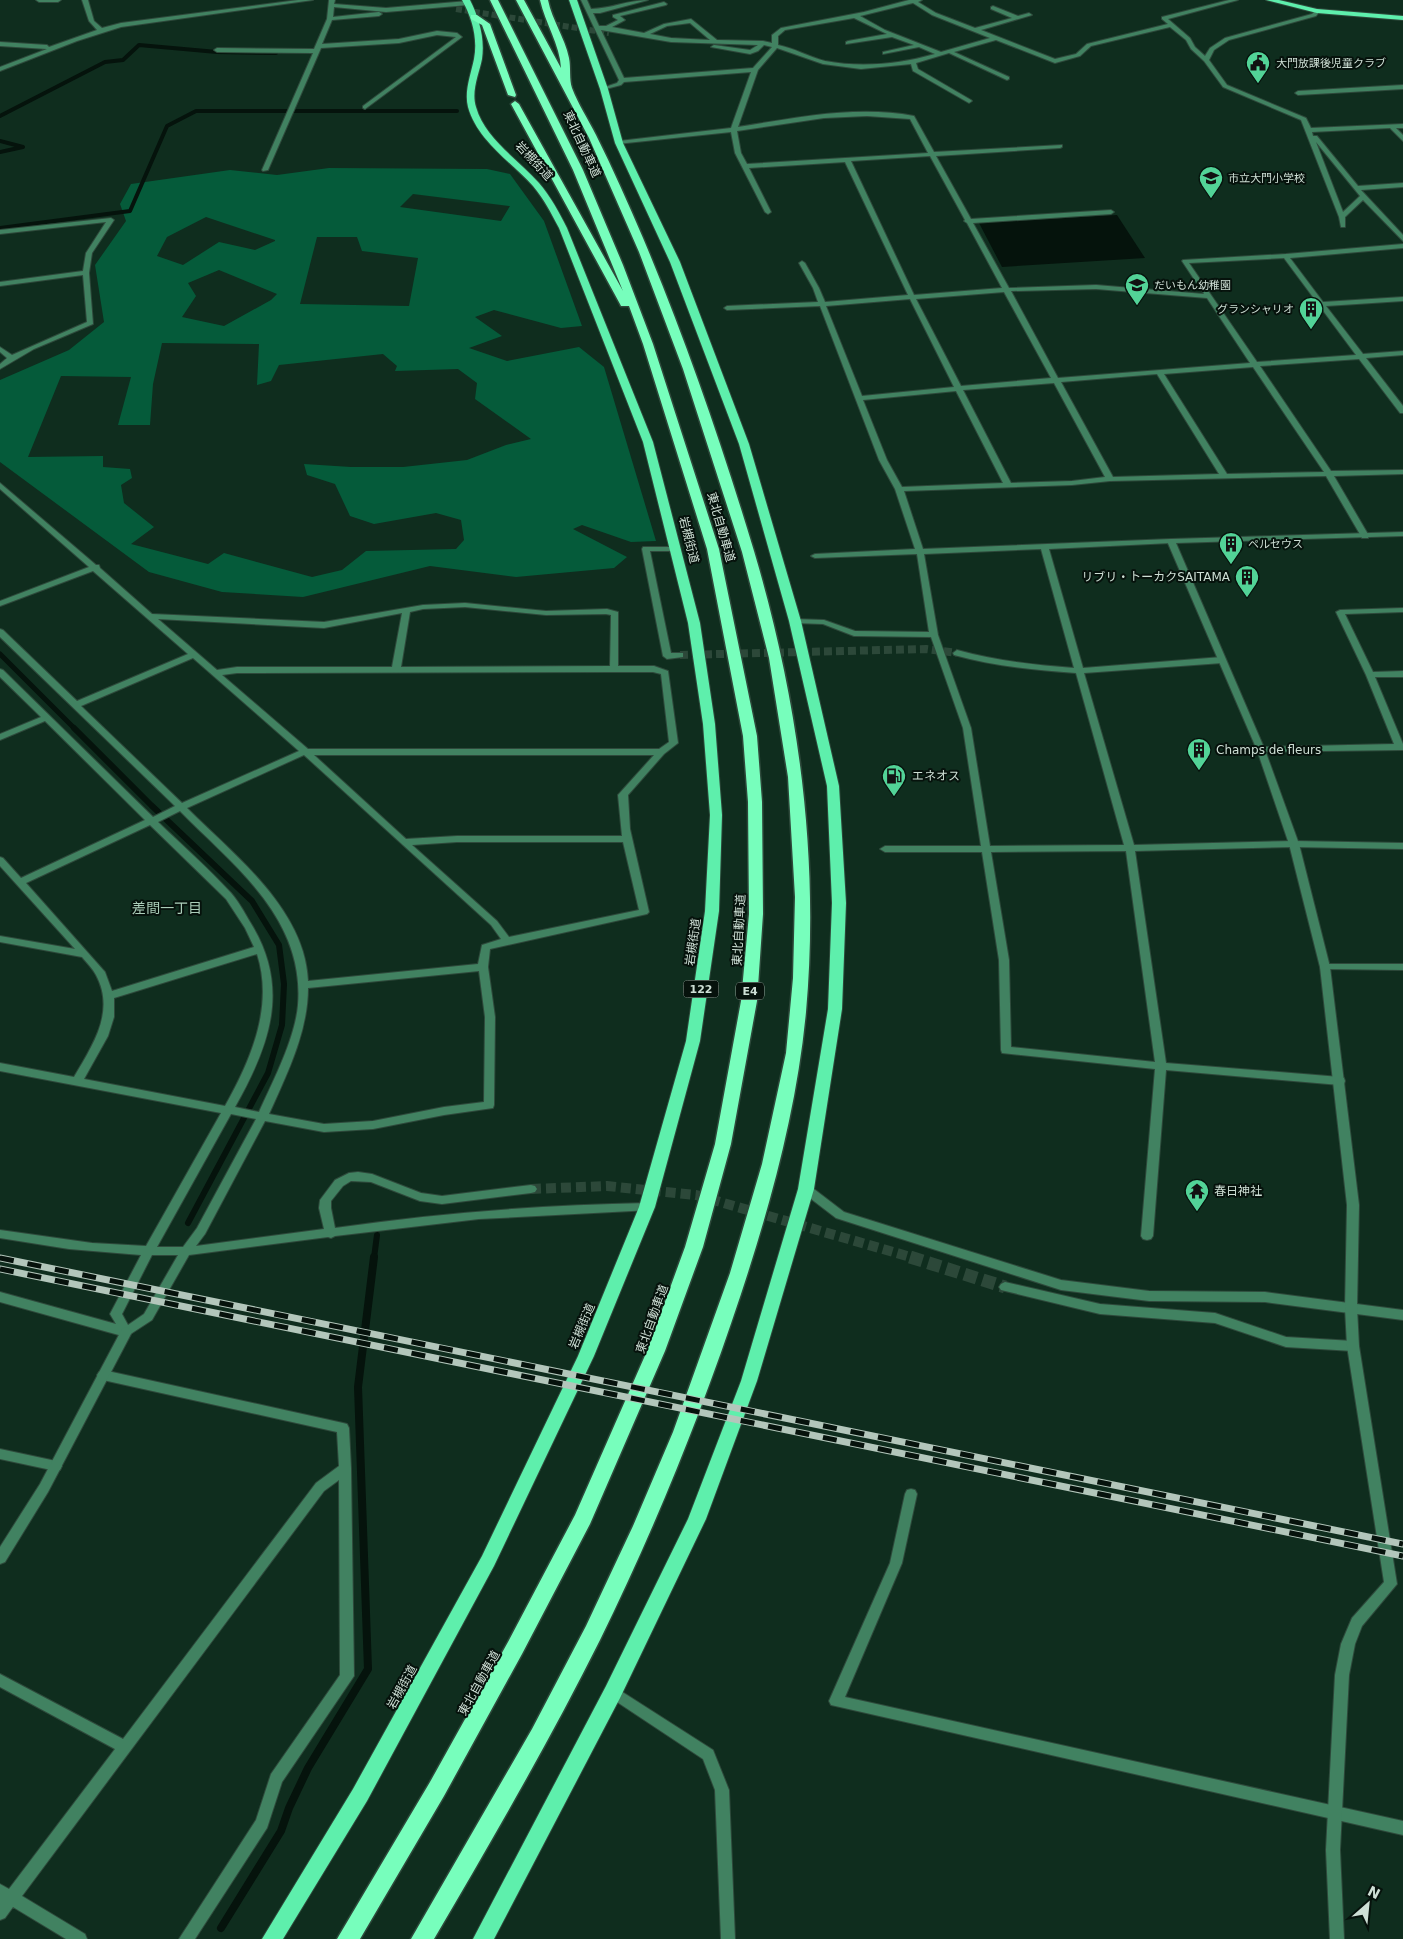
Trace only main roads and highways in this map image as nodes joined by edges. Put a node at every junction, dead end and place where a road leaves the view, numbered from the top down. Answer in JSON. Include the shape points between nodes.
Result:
{"nodes":[{"id":1,"x":494,"y":0,"type":"edge"},
{"id":2,"x":520,"y":0,"type":"edge"},
{"id":3,"x":544,"y":0,"type":"edge"},
{"id":4,"x":573,"y":0,"type":"edge"},
{"id":5,"x":1270,"y":0,"type":"edge"},
{"id":6,"x":464,"y":4,"type":"edge"},
{"id":7,"x":474,"y":17,"type":"junction"},
{"id":8,"x":1403,"y":18,"type":"edge"},
{"id":9,"x":566,"y":86,"type":"junction"},
{"id":10,"x":648,"y":344,"type":"junction"},
{"id":11,"x":272,"y":1939,"type":"edge"},
{"id":12,"x":348,"y":1939,"type":"edge"},
{"id":13,"x":422,"y":1939,"type":"edge"},
{"id":14,"x":483,"y":1939,"type":"edge"}],
"edges":[{"from":1,"to":10,"type":"highway","name":"東北自動車道","number":"E4","via":[[578,170]]},
{"from":2,"to":9,"type":"highway","name":"東北自動車道"},
{"from":3,"to":9,"type":"highway","via":[[565,58]]},
{"from":4,"to":14,"type":"highway","via":[[604,89],[618,143],[675,262],[741,435],[795,622],[833,786],[839,903],[835,1009],[806,1188],[749,1381],[697,1519],[613,1692]]},
{"from":5,"to":8,"type":"highway","via":[[1317,11]]},
{"from":6,"to":7,"type":"highway","name":"岩槻街道","number":"122"},
{"from":7,"to":10,"type":"highway","via":[[486,24],[514,99]]},
{"from":7,"to":11,"type":"highway","name":"岩槻街道","number":"122","via":[[480,38],[471,86],[472,106],[479,124],[544,194],[563,228],[648,442],[694,623],[709,724],[716,815],[712,911],[693,1041],[647,1207],[586,1356],[488,1561],[360,1795]]},
{"from":9,"to":13,"type":"highway","name":"東北自動車道","via":[[645,255],[698,398],[752,566],[775,654],[792,753],[803,860],[801,982],[781,1119],[754,1223],[714,1350],[676,1450],[641,1532],[578,1662],[497,1812]]},
{"from":10,"to":12,"type":"highway","name":"東北自動車道","number":"E4","via":[[713,549],[750,736],[755,802],[756,914],[749,1000],[725,1135],[694,1247],[656,1351],[583,1518],[442,1781]]}]}
